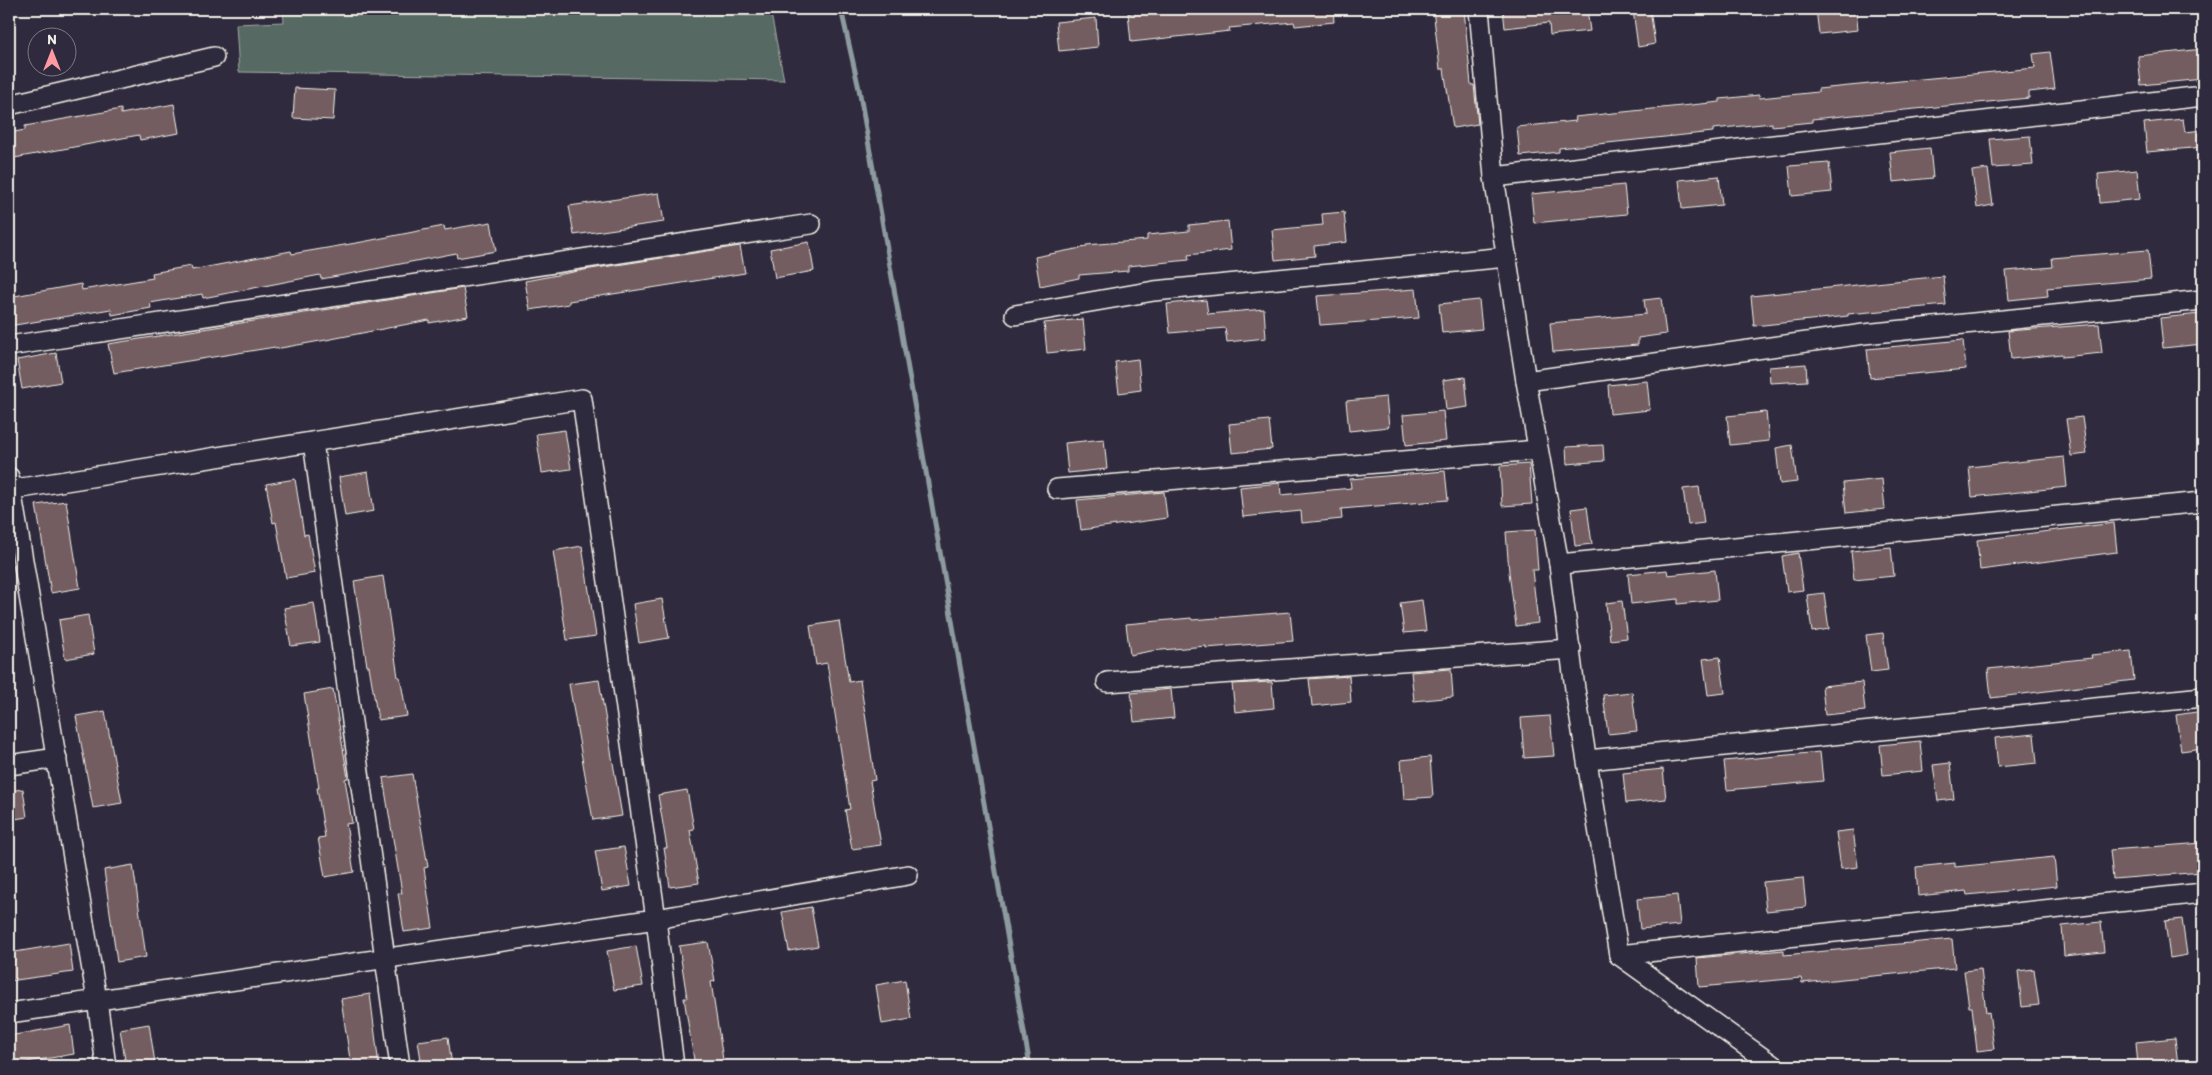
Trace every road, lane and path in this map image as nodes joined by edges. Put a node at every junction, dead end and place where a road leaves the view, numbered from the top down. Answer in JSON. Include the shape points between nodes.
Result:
{"nodes":[{"id":1,"x":1479,"y":9,"type":"edge"},
{"id":2,"x":214,"y":57,"type":"dead end"},
{"id":3,"x":2203,"y":96,"type":"edge"},
{"id":4,"x":9,"y":105,"type":"edge"},
{"id":5,"x":1494,"y":177,"type":"junction"},
{"id":6,"x":811,"y":224,"type":"dead end"},
{"id":7,"x":1507,"y":257,"type":"junction"},
{"id":8,"x":2203,"y":300,"type":"edge"},
{"id":9,"x":1015,"y":315,"type":"dead end"},
{"id":10,"x":9,"y":346,"type":"edge"},
{"id":11,"x":1526,"y":381,"type":"junction"},
{"id":12,"x":313,"y":442,"type":"junction"},
{"id":13,"x":1538,"y":450,"type":"junction"},
{"id":14,"x":10,"y":486,"type":"edge"},
{"id":15,"x":1057,"y":489,"type":"dead end"},
{"id":16,"x":2203,"y":502,"type":"edge"},
{"id":17,"x":1559,"y":564,"type":"junction"},
{"id":18,"x":1571,"y":649,"type":"junction"},
{"id":19,"x":1107,"y":682,"type":"dead end"},
{"id":20,"x":2203,"y":697,"type":"edge"},
{"id":21,"x":57,"y":758,"type":"junction"},
{"id":22,"x":1588,"y":760,"type":"junction"},
{"id":23,"x":9,"y":765,"type":"edge"},
{"id":24,"x":908,"y":876,"type":"dead end"},
{"id":25,"x":2203,"y":893,"type":"edge"},
{"id":26,"x":656,"y":919,"type":"junction"},
{"id":27,"x":1619,"y":955,"type":"junction"},
{"id":28,"x":385,"y":957,"type":"junction"},
{"id":29,"x":97,"y":1000,"type":"junction"},
{"id":30,"x":9,"y":1013,"type":"edge"},
{"id":31,"x":106,"y":1066,"type":"edge"},
{"id":32,"x":400,"y":1066,"type":"edge"},
{"id":33,"x":674,"y":1066,"type":"edge"},
{"id":34,"x":1774,"y":1066,"type":"edge"}],
"edges":[{"from":1,"to":5,"type":"street"},
{"from":2,"to":4,"type":"street"},
{"from":3,"to":5,"type":"street"},
{"from":5,"to":7,"type":"street"},
{"from":6,"to":10,"type":"street"},
{"from":7,"to":9,"type":"street","via":[[1154,291]]},
{"from":7,"to":11,"type":"street"},
{"from":8,"to":11,"type":"street","via":[[1864,334]]},
{"from":11,"to":13,"type":"street"},
{"from":12,"to":14,"type":"street"},
{"from":12,"to":26,"type":"street","via":[[582,399]]},
{"from":12,"to":28,"type":"street"},
{"from":13,"to":15,"type":"street"},
{"from":13,"to":17,"type":"street"},
{"from":14,"to":21,"type":"street"},
{"from":16,"to":17,"type":"street"},
{"from":17,"to":18,"type":"street"},
{"from":18,"to":19,"type":"street"},
{"from":18,"to":22,"type":"street"},
{"from":20,"to":22,"type":"street"},
{"from":21,"to":23,"type":"street"},
{"from":21,"to":29,"type":"street"},
{"from":22,"to":27,"type":"street"},
{"from":24,"to":26,"type":"street"},
{"from":25,"to":27,"type":"street"},
{"from":26,"to":28,"type":"street"},
{"from":26,"to":33,"type":"street"},
{"from":27,"to":34,"type":"street"},
{"from":28,"to":29,"type":"street"},
{"from":28,"to":32,"type":"street"},
{"from":29,"to":30,"type":"street"},
{"from":29,"to":31,"type":"street"}]}
